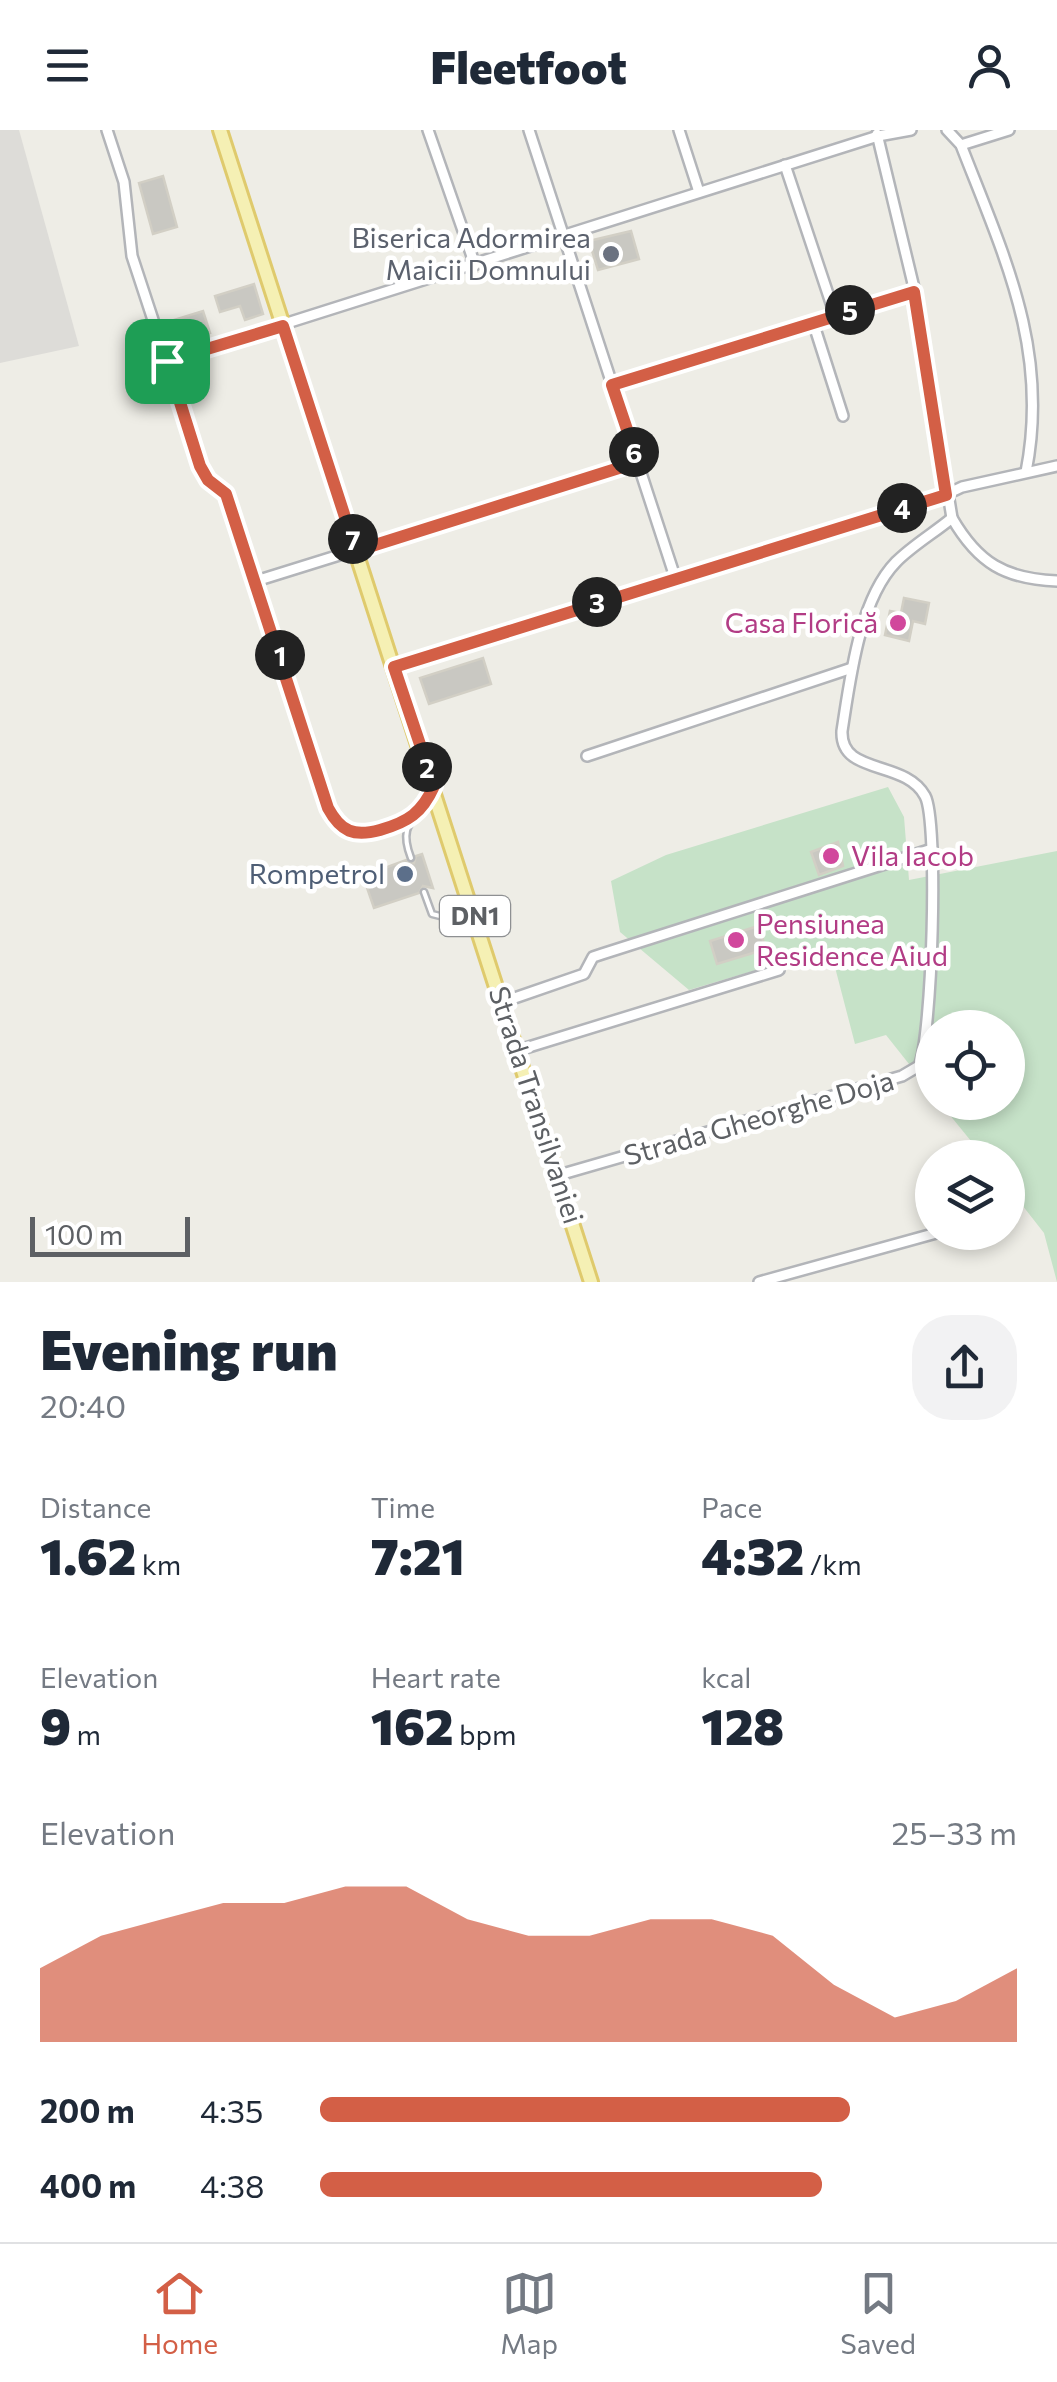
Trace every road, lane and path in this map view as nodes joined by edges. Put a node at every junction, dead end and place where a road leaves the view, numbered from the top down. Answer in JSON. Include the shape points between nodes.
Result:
{"nodes":[{"id":1,"x":107,"y":130,"type":"edge"},
{"id":2,"x":220,"y":130,"type":"edge"},
{"id":3,"x":428,"y":130,"type":"edge"},
{"id":4,"x":529,"y":130,"type":"edge"},
{"id":5,"x":679,"y":130,"type":"edge"},
{"id":6,"x":911,"y":130,"type":"edge"},
{"id":7,"x":947,"y":130,"type":"edge"},
{"id":8,"x":1009,"y":130,"type":"edge"},
{"id":9,"x":876,"y":133,"type":"edge"},
{"id":10,"x":961,"y":145,"type":"junction"},
{"id":11,"x":784,"y":165,"type":"junction"},
{"id":12,"x":698,"y":192,"type":"junction"},
{"id":13,"x":563,"y":237,"type":"junction"},
{"id":14,"x":475,"y":265,"type":"junction"},
{"id":15,"x":914,"y":292,"type":"junction"},
{"id":16,"x":835,"y":315,"type":"junction"},
{"id":17,"x":814,"y":322,"type":"junction"},
{"id":18,"x":283,"y":326,"type":"junction"},
{"id":19,"x":167,"y":361,"type":"junction"},
{"id":20,"x":612,"y":385,"type":"junction"},
{"id":21,"x":843,"y":416,"type":"dead end"},
{"id":22,"x":638,"y":462,"type":"junction"},
{"id":23,"x":1057,"y":466,"type":"edge"},
{"id":24,"x":1026,"y":472,"type":"junction"},
{"id":25,"x":946,"y":495,"type":"junction"},
{"id":26,"x":952,"y":518,"type":"junction"},
{"id":27,"x":356,"y":551,"type":"junction"},
{"id":28,"x":675,"y":578,"type":"junction"},
{"id":29,"x":256,"y":581,"type":"junction"},
{"id":30,"x":1057,"y":582,"type":"edge"},
{"id":31,"x":394,"y":667,"type":"junction"},
{"id":32,"x":852,"y":668,"type":"junction"},
{"id":33,"x":587,"y":756,"type":"dead end"},
{"id":34,"x":434,"y":786,"type":"junction"},
{"id":35,"x":408,"y":822,"type":"junction"},
{"id":36,"x":932,"y":848,"type":"junction"},
{"id":37,"x":411,"y":858,"type":"dead end"},
{"id":38,"x":424,"y":892,"type":"dead end"},
{"id":39,"x":484,"y":943,"type":"junction"},
{"id":40,"x":779,"y":970,"type":"dead end"},
{"id":41,"x":503,"y":1002,"type":"junction"},
{"id":42,"x":519,"y":1050,"type":"junction"},
{"id":43,"x":559,"y":1176,"type":"junction"},
{"id":44,"x":915,"y":1239,"type":"edge"},
{"id":45,"x":591,"y":1282,"type":"edge"},
{"id":46,"x":760,"y":1282,"type":"edge"}],
"edges":[{"from":1,"to":19,"type":"street","via":[[126,194],[132,256]]},
{"from":2,"to":18,"type":"main road","name":"Strada Transilvaniei","number":"DN1"},
{"from":3,"to":14,"type":"street"},
{"from":4,"to":13,"type":"street"},
{"from":5,"to":12,"type":"street"},
{"from":6,"to":9,"type":"street"},
{"from":7,"to":10,"type":"street"},
{"from":8,"to":10,"type":"street"},
{"from":9,"to":11,"type":"street"},
{"from":9,"to":15,"type":"street"},
{"from":10,"to":24,"type":"street","via":[[1022,309],[1033,426]]},
{"from":11,"to":12,"type":"street"},
{"from":11,"to":16,"type":"street"},
{"from":12,"to":13,"type":"street"},
{"from":13,"to":14,"type":"street"},
{"from":13,"to":20,"type":"street"},
{"from":14,"to":18,"type":"street"},
{"from":15,"to":16,"type":"street"},
{"from":15,"to":25,"type":"street"},
{"from":16,"to":17,"type":"street"},
{"from":17,"to":20,"type":"street"},
{"from":17,"to":21,"type":"street"},
{"from":18,"to":19,"type":"street"},
{"from":18,"to":27,"type":"main road","name":"Strada Transilvaniei","number":"DN1"},
{"from":19,"to":29,"type":"street","via":[[200,466],[226,494]]},
{"from":20,"to":22,"type":"street"},
{"from":22,"to":27,"type":"street"},
{"from":22,"to":28,"type":"street"},
{"from":23,"to":24,"type":"street"},
{"from":24,"to":25,"type":"street"},
{"from":25,"to":26,"type":"street"},
{"from":25,"to":28,"type":"street"},
{"from":26,"to":30,"type":"street","via":[[968,546],[1001,570]]},
{"from":26,"to":32,"type":"street","name":"Strada Gheorghe Doja","via":[[886,574]]},
{"from":27,"to":29,"type":"street"},
{"from":27,"to":31,"type":"main road","name":"Strada Transilvaniei","number":"DN1"},
{"from":28,"to":31,"type":"street"},
{"from":29,"to":35,"type":"street","via":[[336,822],[360,835]]},
{"from":31,"to":34,"type":"main road","name":"Strada Transilvaniei","number":"DN1"},
{"from":32,"to":33,"type":"street"},
{"from":32,"to":36,"type":"street","name":"Strada Gheorghe Doja","via":[[844,748],[860,762],[914,781],[929,805]]},
{"from":34,"to":35,"type":"lane"},
{"from":34,"to":39,"type":"main road","name":"Strada Transilvaniei","number":"DN1"},
{"from":35,"to":37,"type":"lane"},
{"from":36,"to":41,"type":"street","via":[[593,957],[584,974]]},
{"from":36,"to":43,"type":"street","name":"Strada Gheorghe Doja","via":[[927,1028],[922,1059],[912,1072]]},
{"from":38,"to":39,"type":"lane","via":[[432,914],[460,921]]},
{"from":39,"to":41,"type":"main road","name":"Strada Transilvaniei","number":"DN1"},
{"from":40,"to":42,"type":"street"},
{"from":41,"to":42,"type":"main road","name":"Strada Transilvaniei","number":"DN1"},
{"from":42,"to":43,"type":"main road","name":"Strada Transilvaniei","number":"DN1"},
{"from":43,"to":45,"type":"main road","name":"Strada Transilvaniei","number":"DN1"},
{"from":44,"to":46,"type":"street"}]}
